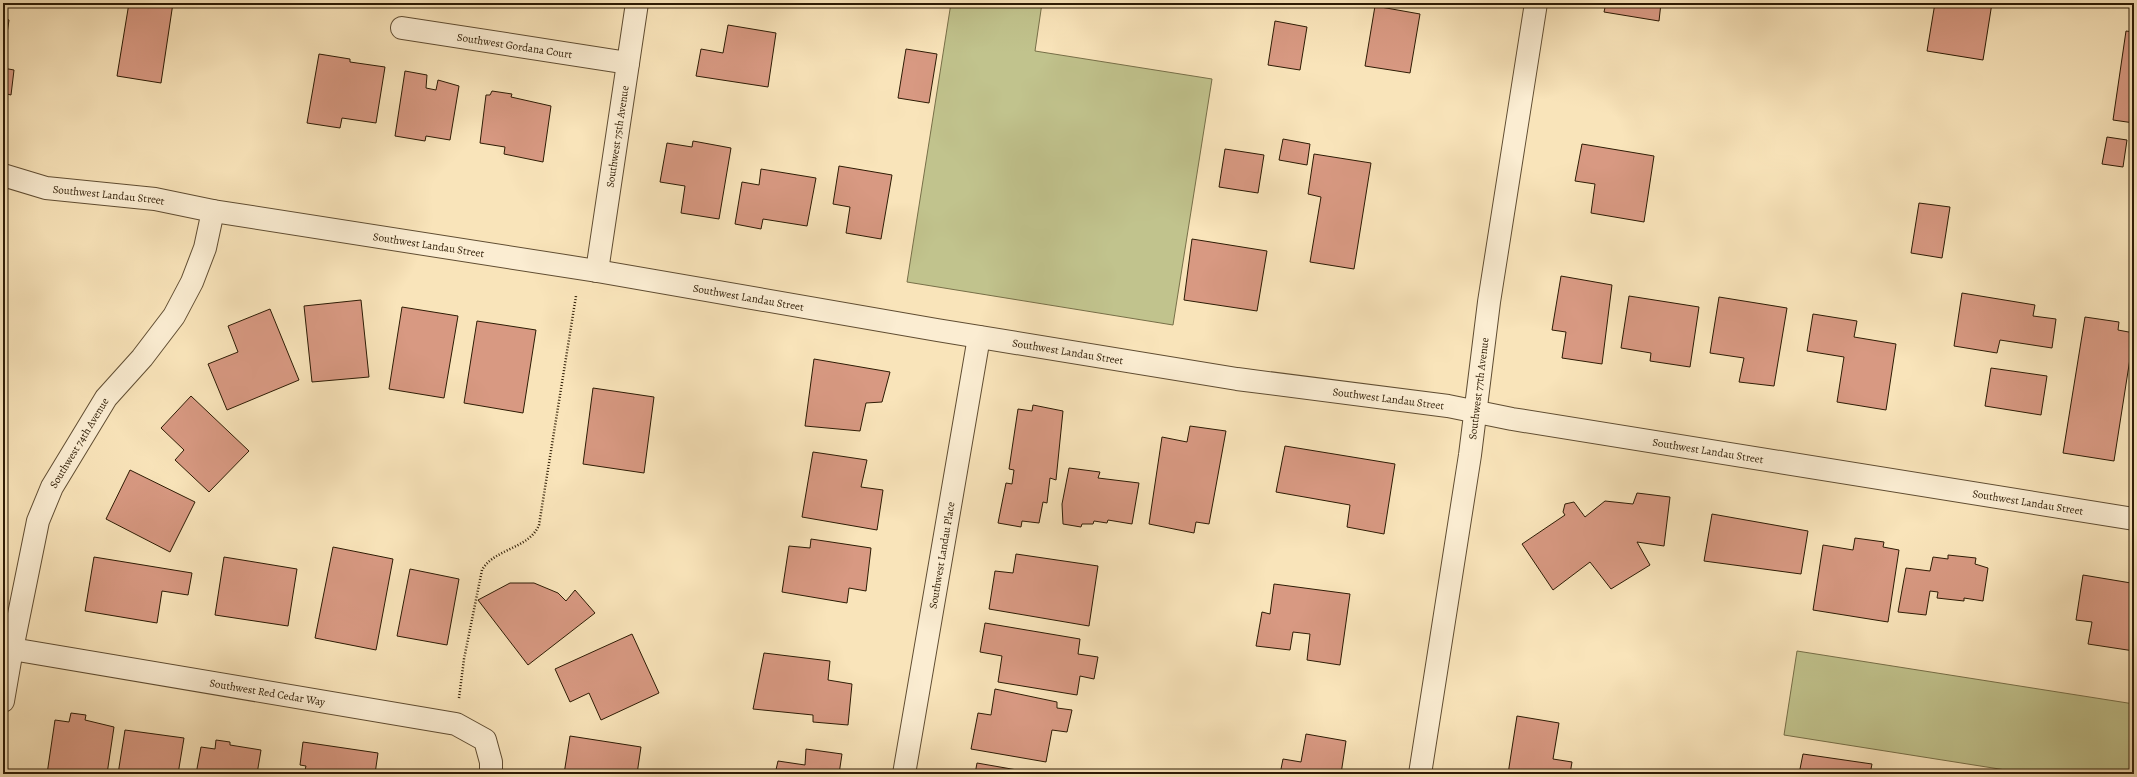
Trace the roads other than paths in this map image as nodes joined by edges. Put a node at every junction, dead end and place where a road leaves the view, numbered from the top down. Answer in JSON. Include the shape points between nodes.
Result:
{"nodes":[{"id":1,"x":637,"y":3,"type":"edge"},
{"id":2,"x":1536,"y":3,"type":"edge"},
{"id":3,"x":402,"y":28,"type":"dead end"},
{"id":4,"x":628,"y":63,"type":"junction"},
{"id":5,"x":3,"y":175,"type":"edge"},
{"id":6,"x":213,"y":211,"type":"junction"},
{"id":7,"x":589,"y":270,"type":"junction"},
{"id":8,"x":979,"y":337,"type":"junction"},
{"id":9,"x":1476,"y":411,"type":"junction"},
{"id":10,"x":2134,"y":519,"type":"edge"},
{"id":11,"x":12,"y":649,"type":"junction"},
{"id":12,"x":3,"y":702,"type":"edge"},
{"id":13,"x":491,"y":774,"type":"edge"},
{"id":14,"x":904,"y":774,"type":"edge"},
{"id":15,"x":1420,"y":774,"type":"edge"}],
"edges":[{"from":1,"to":4,"type":"street","name":"Southwest 75th Avenue"},
{"from":2,"to":9,"type":"street","name":"Southwest 77th Avenue","via":[[1490,302]]},
{"from":3,"to":4,"type":"street","name":"Southwest Gordana Court"},
{"from":4,"to":7,"type":"street","name":"Southwest 75th Avenue"},
{"from":5,"to":6,"type":"street","name":"Southwest Landau Street","via":[[46,188],[155,199]]},
{"from":6,"to":7,"type":"street","name":"Southwest Landau Street"},
{"from":6,"to":11,"type":"street","name":"Southwest 74th Avenue","via":[[205,248],[192,282],[174,316],[142,358],[106,398],[52,488],[38,521]]},
{"from":7,"to":8,"type":"street","name":"Southwest Landau Street"},
{"from":8,"to":9,"type":"street","name":"Southwest Landau Street","via":[[1280,385],[1335,390]]},
{"from":8,"to":14,"type":"street","name":"Southwest Landau Place"},
{"from":9,"to":10,"type":"street","name":"Southwest Landau Street","via":[[1527,422]]},
{"from":9,"to":15,"type":"street","name":"Southwest 77th Avenue"},
{"from":11,"to":12,"type":"street","name":"Southwest 74th Avenue"},
{"from":11,"to":13,"type":"street","name":"Southwest Red Cedar Way","via":[[456,724],[485,740],[492,762]]}]}
